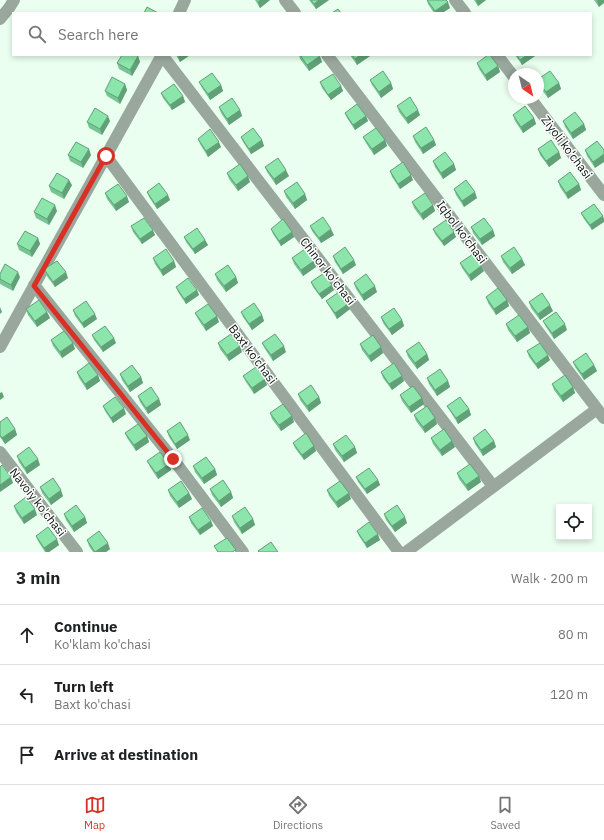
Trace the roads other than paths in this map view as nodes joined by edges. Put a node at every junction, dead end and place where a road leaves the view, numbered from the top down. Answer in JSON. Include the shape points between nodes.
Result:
{"nodes":[{"id":1,"x":14,"y":0,"type":"edge"},
{"id":2,"x":185,"y":0,"type":"edge"},
{"id":3,"x":285,"y":0,"type":"edge"},
{"id":4,"x":455,"y":0,"type":"edge"},
{"id":5,"x":179,"y":12,"type":"edge"},
{"id":6,"x":294,"y":12,"type":"edge"},
{"id":7,"x":464,"y":12,"type":"edge"},
{"id":8,"x":0,"y":19,"type":"edge"},
{"id":9,"x":161,"y":56,"type":"edge"},
{"id":10,"x":163,"y":56,"type":"edge"},
{"id":11,"x":328,"y":56,"type":"edge"},
{"id":12,"x":498,"y":56,"type":"edge"},
{"id":13,"x":508,"y":69,"type":"edge"},
{"id":14,"x":535,"y":104,"type":"edge"},
{"id":15,"x":106,"y":156,"type":"junction"},
{"id":16,"x":604,"y":195,"type":"edge"},
{"id":17,"x":34,"y":286,"type":"junction"},
{"id":18,"x":0,"y":347,"type":"edge"},
{"id":19,"x":601,"y":413,"type":"edge"},
{"id":20,"x":0,"y":452,"type":"edge"},
{"id":21,"x":494,"y":486,"type":"junction"},
{"id":22,"x":77,"y":552,"type":"edge"},
{"id":23,"x":242,"y":552,"type":"edge"},
{"id":24,"x":399,"y":552,"type":"edge"},
{"id":25,"x":406,"y":552,"type":"edge"}],
"edges":[{"from":1,"to":8,"type":"street"},
{"from":2,"to":5,"type":"street"},
{"from":3,"to":6,"type":"street"},
{"from":4,"to":7,"type":"street"},
{"from":9,"to":15,"type":"street"},
{"from":10,"to":21,"type":"street","name":"Chinor ko'chasi"},
{"from":11,"to":19,"type":"street","name":"Iqbol ko'chasi"},
{"from":12,"to":13,"type":"street"},
{"from":14,"to":16,"type":"street","name":"Ziyoli ko'chasi"},
{"from":15,"to":17,"type":"street"},
{"from":15,"to":24,"type":"street","name":"Baxt ko'chasi"},
{"from":17,"to":18,"type":"street"},
{"from":17,"to":23,"type":"street","via":[[173,459]]},
{"from":19,"to":21,"type":"street"},
{"from":20,"to":22,"type":"street","name":"Navoiy ko'chasi"},
{"from":21,"to":25,"type":"street"}]}
